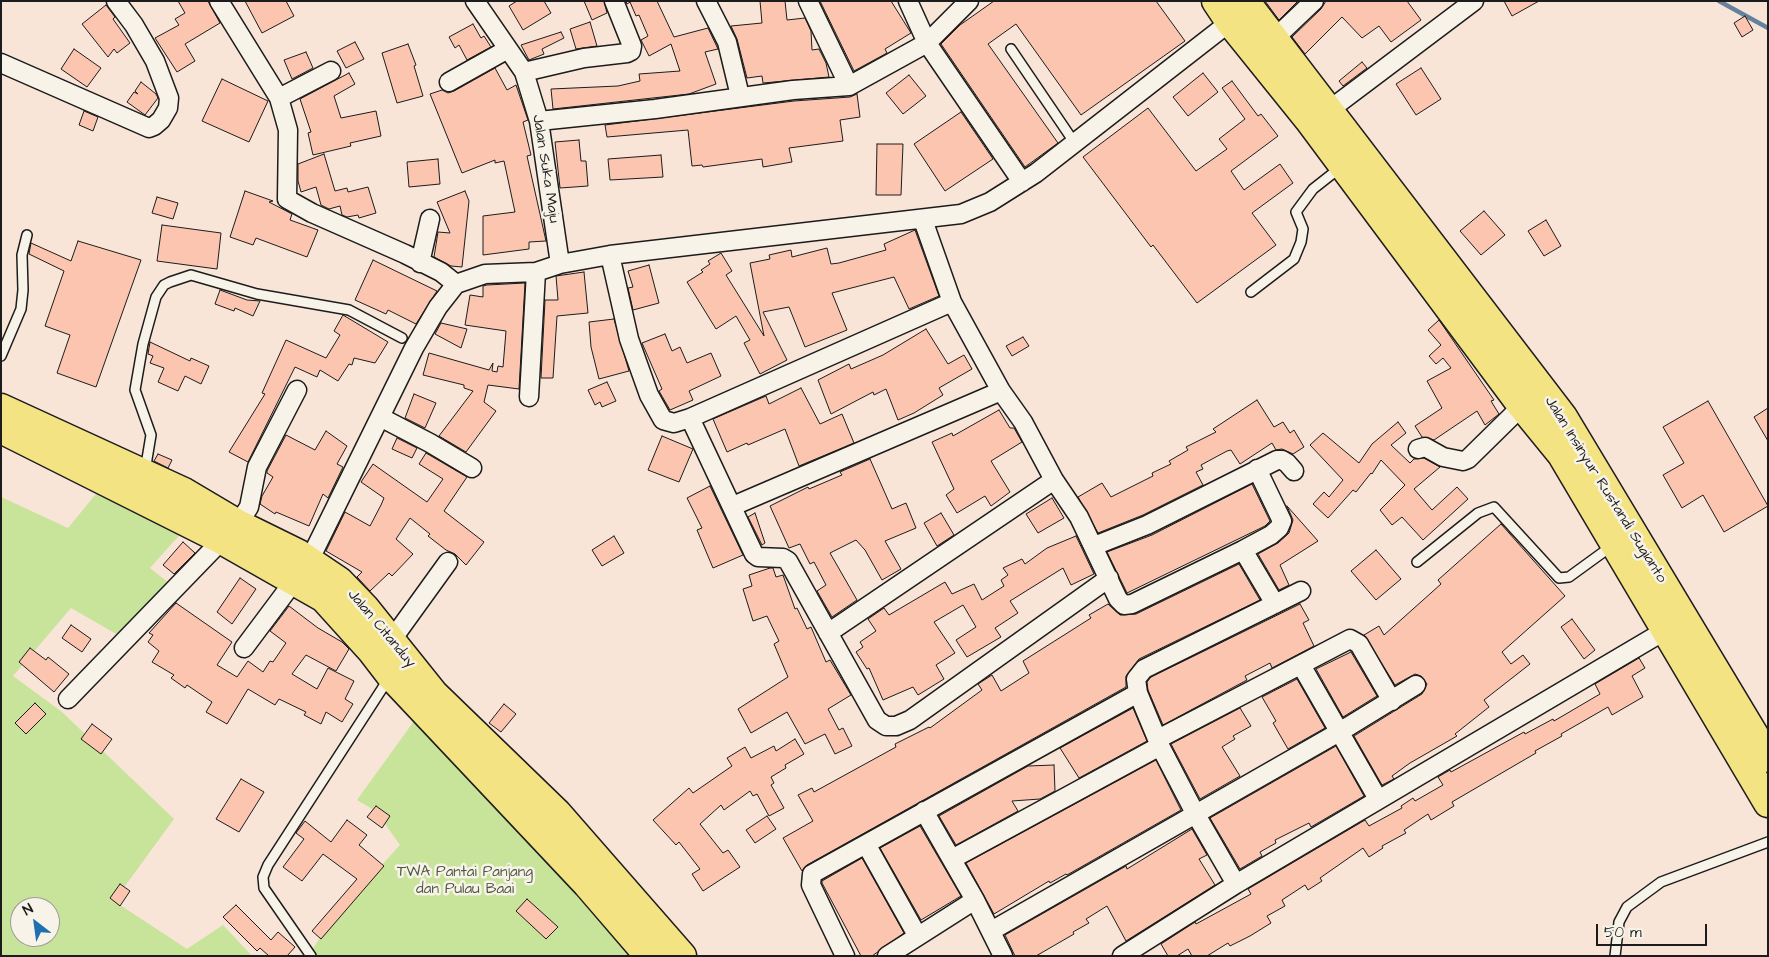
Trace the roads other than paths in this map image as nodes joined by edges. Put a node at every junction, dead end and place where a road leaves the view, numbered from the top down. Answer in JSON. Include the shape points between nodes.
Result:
{"nodes":[{"id":1,"x":116,"y":1,"type":"edge"},
{"id":2,"x":220,"y":1,"type":"edge"},
{"id":3,"x":475,"y":1,"type":"edge"},
{"id":4,"x":614,"y":1,"type":"edge"},
{"id":5,"x":706,"y":1,"type":"edge"},
{"id":6,"x":808,"y":1,"type":"edge"},
{"id":7,"x":908,"y":1,"type":"edge"},
{"id":8,"x":969,"y":1,"type":"edge"},
{"id":9,"x":1314,"y":1,"type":"edge"},
{"id":10,"x":1474,"y":1,"type":"edge"},
{"id":11,"x":1230,"y":8,"type":"edge"},
{"id":12,"x":1274,"y":39,"type":"junction"},
{"id":13,"x":927,"y":43,"type":"junction"},
{"id":14,"x":508,"y":49,"type":"junction"},
{"id":15,"x":1011,"y":49,"type":"dead end"},
{"id":16,"x":1,"y":63,"type":"edge"},
{"id":17,"x":330,"y":72,"type":"dead end"},
{"id":18,"x":524,"y":72,"type":"junction"},
{"id":19,"x":449,"y":82,"type":"dead end"},
{"id":20,"x":849,"y":86,"type":"junction"},
{"id":21,"x":740,"y":96,"type":"junction"},
{"id":22,"x":279,"y":98,"type":"junction"},
{"id":23,"x":1317,"y":107,"type":"junction"},
{"id":24,"x":539,"y":121,"type":"junction"},
{"id":25,"x":1074,"y":142,"type":"junction"},
{"id":26,"x":1351,"y":159,"type":"junction"},
{"id":27,"x":1022,"y":182,"type":"junction"},
{"id":28,"x":430,"y":219,"type":"dead end"},
{"id":29,"x":923,"y":220,"type":"junction"},
{"id":30,"x":27,"y":234,"type":"dead end"},
{"id":31,"x":610,"y":255,"type":"junction"},
{"id":32,"x":420,"y":263,"type":"junction"},
{"id":33,"x":560,"y":264,"type":"junction"},
{"id":34,"x":536,"y":272,"type":"junction"},
{"id":35,"x":456,"y":284,"type":"junction"},
{"id":36,"x":1251,"y":292,"type":"dead end"},
{"id":37,"x":952,"y":302,"type":"junction"},
{"id":38,"x":402,"y":338,"type":"dead end"},
{"id":39,"x":1,"y":356,"type":"edge"},
{"id":40,"x":297,"y":390,"type":"dead end"},
{"id":41,"x":1001,"y":391,"type":"junction"},
{"id":42,"x":529,"y":397,"type":"dead end"},
{"id":43,"x":1522,"y":406,"type":"junction"},
{"id":44,"x":1,"y":408,"type":"edge"},
{"id":45,"x":380,"y":417,"type":"junction"},
{"id":46,"x":690,"y":418,"type":"junction"},
{"id":47,"x":1,"y":429,"type":"edge"},
{"id":48,"x":1418,"y":449,"type":"dead end"},
{"id":49,"x":472,"y":468,"type":"dead end"},
{"id":50,"x":1257,"y":470,"type":"junction"},
{"id":51,"x":1294,"y":471,"type":"dead end"},
{"id":52,"x":144,"y":474,"type":"junction"},
{"id":53,"x":1054,"y":480,"type":"junction"},
{"id":54,"x":734,"y":506,"type":"junction"},
{"id":55,"x":230,"y":532,"type":"junction"},
{"id":56,"x":1615,"y":544,"type":"junction"},
{"id":57,"x":1094,"y":546,"type":"junction"},
{"id":58,"x":1244,"y":550,"type":"junction"},
{"id":59,"x":448,"y":562,"type":"dead end"},
{"id":60,"x":1417,"y":562,"type":"dead end"},
{"id":61,"x":302,"y":571,"type":"junction"},
{"id":62,"x":1110,"y":578,"type":"junction"},
{"id":63,"x":1301,"y":591,"type":"dead end"},
{"id":64,"x":1275,"y":604,"type":"junction"},
{"id":65,"x":1666,"y":630,"type":"junction"},
{"id":66,"x":828,"y":633,"type":"junction"},
{"id":67,"x":392,"y":641,"type":"junction"},
{"id":68,"x":244,"y":648,"type":"dead end"},
{"id":69,"x":1302,"y":665,"type":"junction"},
{"id":70,"x":391,"y":676,"type":"junction"},
{"id":71,"x":1416,"y":685,"type":"dead end"},
{"id":72,"x":1138,"y":693,"type":"junction"},
{"id":73,"x":68,"y":699,"type":"dead end"},
{"id":74,"x":1392,"y":700,"type":"junction"},
{"id":75,"x":1341,"y":731,"type":"junction"},
{"id":76,"x":1159,"y":742,"type":"junction"},
{"id":77,"x":1768,"y":758,"type":"edge"},
{"id":78,"x":1378,"y":799,"type":"junction"},
{"id":79,"x":1768,"y":803,"type":"edge"},
{"id":80,"x":924,"y":811,"type":"junction"},
{"id":81,"x":1195,"y":813,"type":"junction"},
{"id":82,"x":1768,"y":842,"type":"edge"},
{"id":83,"x":866,"y":844,"type":"junction"},
{"id":84,"x":952,"y":859,"type":"junction"},
{"id":85,"x":1236,"y":884,"type":"junction"},
{"id":86,"x":975,"y":900,"type":"junction"},
{"id":87,"x":991,"y":930,"type":"junction"},
{"id":88,"x":917,"y":935,"type":"junction"},
{"id":89,"x":311,"y":956,"type":"edge"},
{"id":90,"x":649,"y":956,"type":"edge"},
{"id":91,"x":682,"y":956,"type":"edge"},
{"id":92,"x":845,"y":956,"type":"edge"},
{"id":93,"x":887,"y":956,"type":"edge"},
{"id":94,"x":1003,"y":956,"type":"edge"},
{"id":95,"x":1122,"y":956,"type":"edge"},
{"id":96,"x":1615,"y":956,"type":"edge"}],
"edges":[{"from":1,"to":16,"type":"street","via":[[155,61],[166,88],[168,108],[154,126],[149,128]]},
{"from":2,"to":22,"type":"street"},
{"from":3,"to":14,"type":"street","name":"Jalan Suka Maju"},
{"from":4,"to":18,"type":"street","via":[[632,46],[631,51]]},
{"from":5,"to":21,"type":"street","via":[[727,42]]},
{"from":6,"to":20,"type":"street"},
{"from":7,"to":13,"type":"street"},
{"from":8,"to":13,"type":"street"},
{"from":9,"to":12,"type":"street"},
{"from":10,"to":23,"type":"street"},
{"from":11,"to":12,"type":"main road"},
{"from":11,"to":23,"type":"main road","name":"Jalan Insinyur Rustandi Sugianto"},
{"from":11,"to":25,"type":"street"},
{"from":12,"to":23,"type":"main road"},
{"from":13,"to":20,"type":"street"},
{"from":13,"to":27,"type":"street"},
{"from":14,"to":18,"type":"street","name":"Jalan Suka Maju"},
{"from":14,"to":19,"type":"street"},
{"from":15,"to":25,"type":"lane"},
{"from":17,"to":22,"type":"street"},
{"from":18,"to":24,"type":"street","name":"Jalan Suka Maju"},
{"from":20,"to":21,"type":"street"},
{"from":21,"to":24,"type":"street"},
{"from":22,"to":32,"type":"street","via":[[288,130],[287,200]]},
{"from":23,"to":26,"type":"main road","name":"Jalan Insinyur Rustandi Sugianto"},
{"from":24,"to":33,"type":"street","name":"Jalan Suka Maju"},
{"from":25,"to":27,"type":"street"},
{"from":26,"to":36,"type":"lane","via":[[1313,189],[1296,212],[1303,229],[1294,259]]},
{"from":26,"to":43,"type":"main road"},
{"from":26,"to":77,"type":"main road","name":"Jalan Insinyur Rustandi Sugianto","via":[[1563,417]]},
{"from":27,"to":29,"type":"street","via":[[990,202],[960,214]]},
{"from":28,"to":32,"type":"street"},
{"from":29,"to":31,"type":"street"},
{"from":29,"to":37,"type":"street"},
{"from":30,"to":39,"type":"lane","via":[[22,255],[24,290],[21,309]]},
{"from":31,"to":33,"type":"street"},
{"from":31,"to":46,"type":"street","via":[[629,339],[649,395],[667,423]]},
{"from":32,"to":35,"type":"street","via":[[441,272]]},
{"from":33,"to":34,"type":"street"},
{"from":34,"to":35,"type":"street","via":[[485,274]]},
{"from":34,"to":42,"type":"street"},
{"from":35,"to":45,"type":"street","via":[[414,348]]},
{"from":37,"to":41,"type":"street"},
{"from":37,"to":46,"type":"street"},
{"from":38,"to":52,"type":"lane","via":[[349,310],[257,294],[191,276],[164,285],[156,297],[143,344],[135,390],[150,435]]},
{"from":40,"to":55,"type":"street","via":[[257,467],[249,507]]},
{"from":41,"to":53,"type":"street","via":[[1023,422]]},
{"from":41,"to":54,"type":"street"},
{"from":43,"to":48,"type":"street","via":[[1468,459],[1443,457],[1425,447]]},
{"from":43,"to":56,"type":"main road","via":[[1562,455]]},
{"from":44,"to":52,"type":"main road","name":"Jalan Citanduy"},
{"from":45,"to":49,"type":"street"},
{"from":45,"to":61,"type":"street"},
{"from":46,"to":54,"type":"street"},
{"from":47,"to":55,"type":"main road","name":"Jalan Citanduy"},
{"from":50,"to":51,"type":"street","via":[[1282,460]]},
{"from":50,"to":57,"type":"street","via":[[1147,525]]},
{"from":50,"to":58,"type":"street","via":[[1282,521],[1271,535]]},
{"from":52,"to":55,"type":"main road","name":"Jalan Citanduy","via":[[184,492]]},
{"from":53,"to":57,"type":"street"},
{"from":53,"to":66,"type":"street"},
{"from":54,"to":66,"type":"street","via":[[754,554],[788,561]]},
{"from":55,"to":61,"type":"main road","name":"Jalan Citanduy"},
{"from":55,"to":73,"type":"street"},
{"from":56,"to":60,"type":"lane","via":[[1569,577],[1559,578],[1494,507],[1478,513]]},
{"from":56,"to":65,"type":"main road"},
{"from":57,"to":62,"type":"street"},
{"from":58,"to":62,"type":"street","via":[[1132,604],[1121,603]]},
{"from":58,"to":64,"type":"street"},
{"from":59,"to":67,"type":"street"},
{"from":61,"to":67,"type":"main road","name":"Jalan Citanduy","via":[[339,581]]},
{"from":61,"to":68,"type":"street"},
{"from":61,"to":70,"type":"main road","name":"Jalan Citanduy"},
{"from":62,"to":66,"type":"street","via":[[910,720],[896,726],[886,726],[876,720]]},
{"from":63,"to":64,"type":"street"},
{"from":64,"to":72,"type":"street","via":[[1144,669],[1136,679]]},
{"from":65,"to":78,"type":"street"},
{"from":65,"to":79,"type":"main road"},
{"from":67,"to":91,"type":"main road","name":"Jalan Citanduy","via":[[434,694],[557,813]]},
{"from":69,"to":74,"type":"street","via":[[1346,640],[1356,641]]},
{"from":69,"to":75,"type":"street"},
{"from":69,"to":76,"type":"street"},
{"from":70,"to":89,"type":"lane","via":[[263,877],[264,888]]},
{"from":70,"to":90,"type":"main road","name":"Jalan Citanduy","via":[[587,884]]},
{"from":71,"to":74,"type":"street"},
{"from":72,"to":76,"type":"street"},
{"from":72,"to":80,"type":"street"},
{"from":74,"to":75,"type":"street"},
{"from":75,"to":78,"type":"street"},
{"from":75,"to":81,"type":"street"},
{"from":76,"to":81,"type":"street"},
{"from":76,"to":84,"type":"street"},
{"from":78,"to":85,"type":"street"},
{"from":80,"to":83,"type":"street"},
{"from":80,"to":84,"type":"street"},
{"from":81,"to":85,"type":"street"},
{"from":81,"to":87,"type":"street"},
{"from":82,"to":96,"type":"lane","via":[[1661,882],[1627,907],[1619,922]]},
{"from":83,"to":88,"type":"street"},
{"from":83,"to":92,"type":"street","via":[[812,874],[810,879]]},
{"from":84,"to":86,"type":"street"},
{"from":85,"to":95,"type":"street"},
{"from":86,"to":87,"type":"street"},
{"from":86,"to":88,"type":"street"},
{"from":87,"to":94,"type":"street"},
{"from":88,"to":93,"type":"street"}]}
